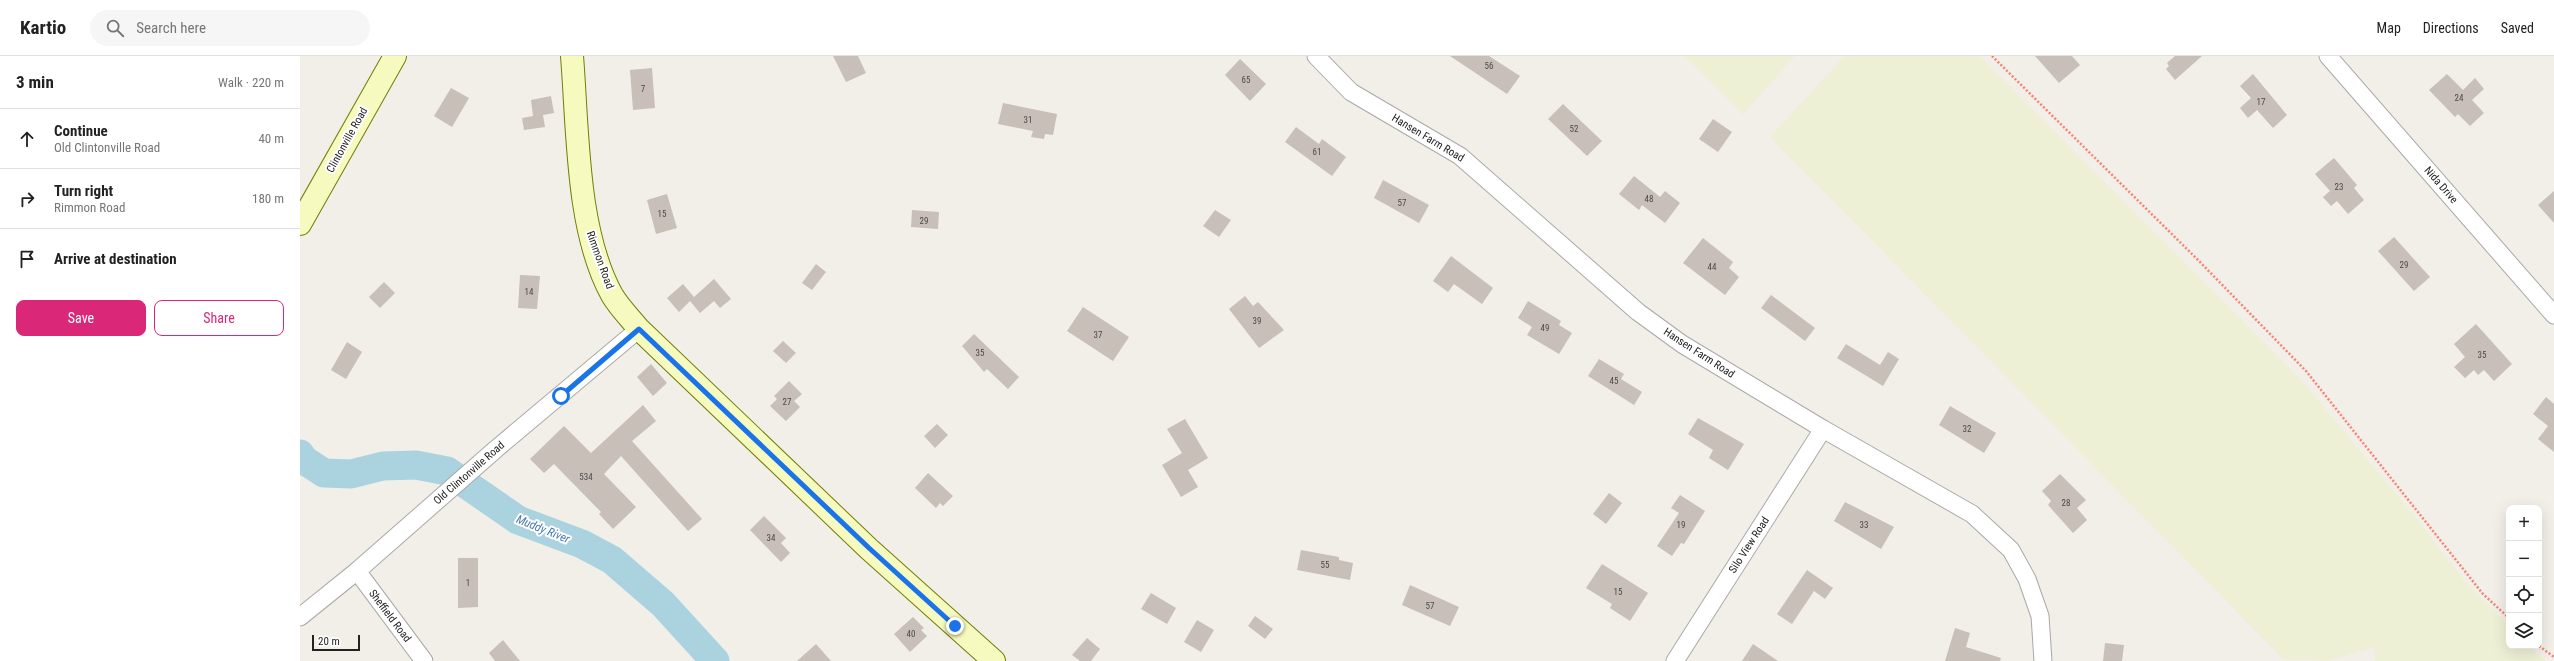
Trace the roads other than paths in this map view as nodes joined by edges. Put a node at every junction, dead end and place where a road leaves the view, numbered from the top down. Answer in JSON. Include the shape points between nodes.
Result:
{"nodes":[{"id":1,"x":395,"y":56,"type":"edge"},
{"id":2,"x":572,"y":56,"type":"edge"},
{"id":3,"x":1316,"y":56,"type":"edge"},
{"id":4,"x":2328,"y":56,"type":"edge"},
{"id":5,"x":300,"y":224,"type":"edge"},
{"id":6,"x":2554,"y":315,"type":"edge"},
{"id":7,"x":639,"y":329,"type":"junction"},
{"id":8,"x":1823,"y":429,"type":"junction"},
{"id":9,"x":356,"y":572,"type":"junction"},
{"id":10,"x":300,"y":617,"type":"edge"},
{"id":11,"x":424,"y":661,"type":"edge"},
{"id":12,"x":994,"y":661,"type":"edge"},
{"id":13,"x":1675,"y":661,"type":"edge"},
{"id":14,"x":2043,"y":661,"type":"edge"}],
"edges":[{"from":1,"to":5,"type":"street","name":"Clintonville Road"},
{"from":2,"to":7,"type":"street","name":"Rimmon Road","via":[[588,227],[612,296]]},
{"from":3,"to":8,"type":"street","name":"Hansen Farm Road","via":[[1351,92],[1460,156],[1638,312],[1682,344]]},
{"from":4,"to":6,"type":"street","name":"Nida Drive"},
{"from":7,"to":9,"type":"street","name":"Old Clintonville Road"},
{"from":7,"to":12,"type":"street","name":"Rimmon Road","via":[[869,548]]},
{"from":8,"to":13,"type":"street","name":"Silo View Road"},
{"from":8,"to":14,"type":"street","name":"Hansen Farm Road","via":[[1972,514],[2011,550],[2027,579],[2040,616]]},
{"from":9,"to":10,"type":"street","name":"Old Clintonville Road"},
{"from":9,"to":11,"type":"street","name":"Sheffield Road"}]}
